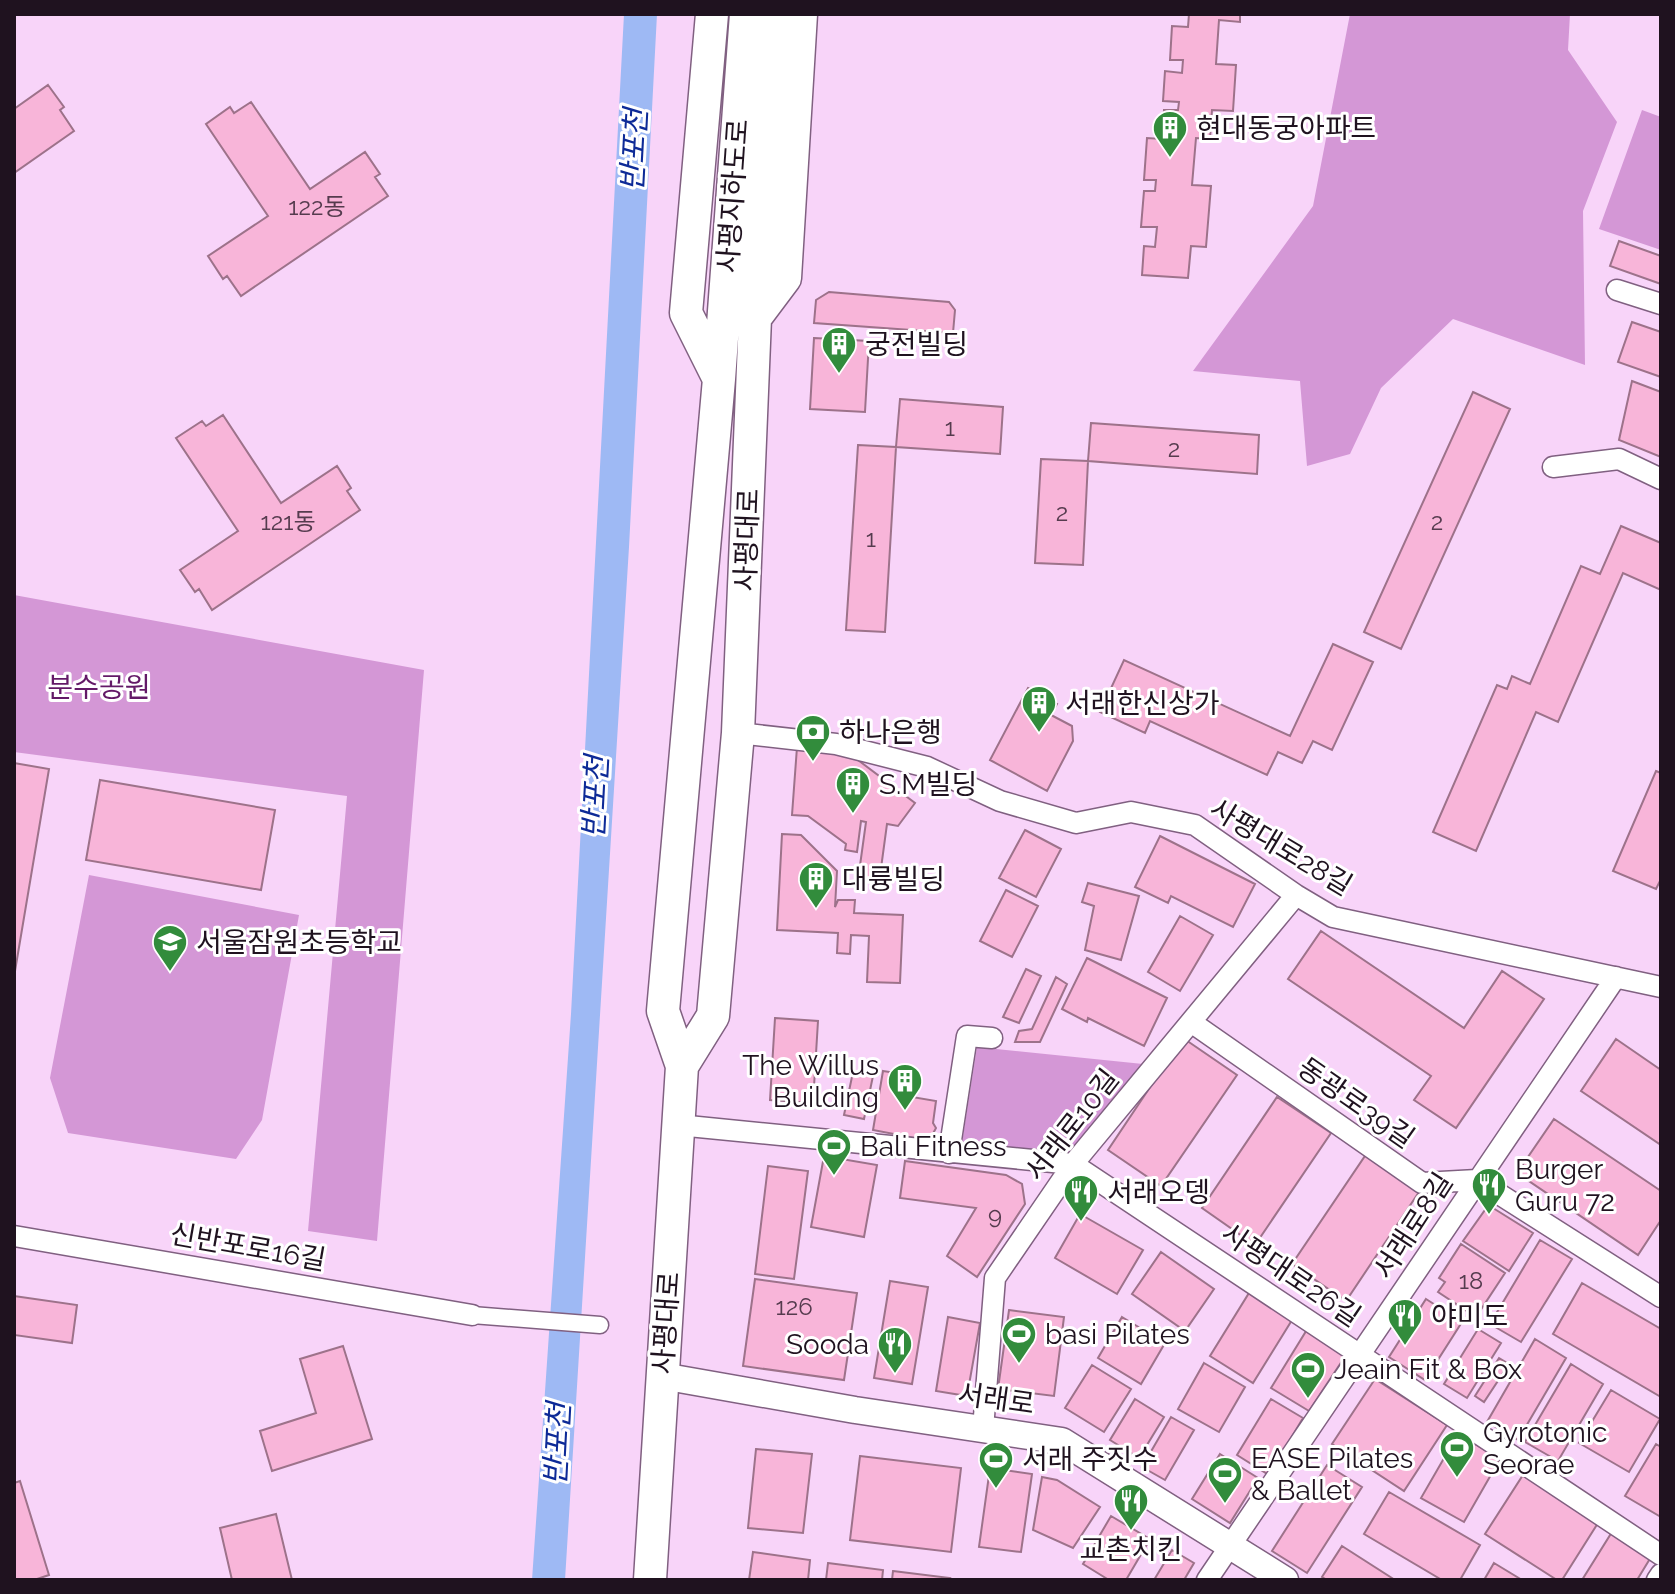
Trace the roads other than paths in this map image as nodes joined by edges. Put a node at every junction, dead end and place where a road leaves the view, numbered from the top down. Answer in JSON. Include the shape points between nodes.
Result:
{"nodes":[{"id":1,"x":712,"y":14,"type":"edge"},
{"id":2,"x":746,"y":14,"type":"edge"},
{"id":3,"x":773,"y":14,"type":"edge"},
{"id":4,"x":801,"y":14,"type":"edge"},
{"id":5,"x":1617,"y":290,"type":"dead end"},
{"id":6,"x":1661,"y":304,"type":"edge"},
{"id":7,"x":755,"y":318,"type":"junction"},
{"id":8,"x":719,"y":379,"type":"junction"},
{"id":9,"x":1553,"y":467,"type":"dead end"},
{"id":10,"x":1661,"y":479,"type":"edge"},
{"id":11,"x":738,"y":733,"type":"junction"},
{"id":12,"x":1296,"y":895,"type":"junction"},
{"id":13,"x":1616,"y":977,"type":"junction"},
{"id":14,"x":1661,"y":987,"type":"edge"},
{"id":15,"x":1191,"y":1022,"type":"junction"},
{"id":16,"x":992,"y":1038,"type":"dead end"},
{"id":17,"x":682,"y":1066,"type":"junction"},
{"id":18,"x":678,"y":1125,"type":"junction"},
{"id":19,"x":949,"y":1153,"type":"junction"},
{"id":20,"x":1073,"y":1164,"type":"junction"},
{"id":21,"x":1477,"y":1180,"type":"junction"},
{"id":22,"x":14,"y":1236,"type":"edge"},
{"id":23,"x":1661,"y":1297,"type":"edge"},
{"id":24,"x":472,"y":1315,"type":"joint"},
{"id":25,"x":600,"y":1325,"type":"dead end"},
{"id":26,"x":1361,"y":1356,"type":"junction"},
{"id":27,"x":662,"y":1376,"type":"junction"},
{"id":28,"x":983,"y":1429,"type":"junction"},
{"id":29,"x":1231,"y":1546,"type":"junction"},
{"id":30,"x":1661,"y":1555,"type":"edge"},
{"id":31,"x":1661,"y":1574,"type":"edge"},
{"id":32,"x":650,"y":1580,"type":"edge"},
{"id":33,"x":1207,"y":1580,"type":"edge"},
{"id":34,"x":1285,"y":1580,"type":"edge"},
{"id":35,"x":1657,"y":1580,"type":"edge"}],
"edges":[{"from":1,"to":8,"type":"main road","via":[[686,313]]},
{"from":2,"to":8,"type":"main road","name":"사평지하도로"},
{"from":3,"to":7,"type":"main road","name":"사평지하도로"},
{"from":4,"to":7,"type":"main road","via":[[785,278]]},
{"from":5,"to":6,"type":"street"},
{"from":7,"to":11,"type":"main road","name":"사평대로"},
{"from":8,"to":17,"type":"main road","name":"사평대로","via":[[663,1011]]},
{"from":9,"to":10,"type":"street","via":[[1619,459]]},
{"from":11,"to":12,"type":"street","name":"사평대로28길","via":[[836,744],[927,767],[1000,801],[1076,823],[1131,812],[1195,825]]},
{"from":11,"to":17,"type":"main road","name":"사평대로","via":[[713,1016]]},
{"from":12,"to":13,"type":"street","name":"사평대로28길","via":[[1333,917]]},
{"from":12,"to":15,"type":"street","name":"서래로10길"},
{"from":13,"to":14,"type":"street","name":"사평대로28길"},
{"from":13,"to":21,"type":"street","name":"서래로8길"},
{"from":15,"to":20,"type":"street","name":"서래로10길"},
{"from":15,"to":21,"type":"street","name":"동광로39길","via":[[1422,1183]]},
{"from":16,"to":19,"type":"street","via":[[967,1036]]},
{"from":17,"to":18,"type":"main road","name":"사평대로"},
{"from":18,"to":19,"type":"street","name":"사평대로26길"},
{"from":18,"to":27,"type":"main road","name":"사평대로"},
{"from":19,"to":20,"type":"street","name":"사평대로26길"},
{"from":20,"to":26,"type":"street","name":"사평대로26길"},
{"from":20,"to":28,"type":"street","name":"서래로10길","via":[[995,1278]]},
{"from":21,"to":23,"type":"street"},
{"from":21,"to":26,"type":"street","name":"서래로8길"},
{"from":22,"to":24,"type":"street","name":"신반포로16길"},
{"from":24,"to":25,"type":"street"},
{"from":26,"to":29,"type":"street","name":"서래로8길"},
{"from":26,"to":30,"type":"street","name":"사평대로26길"},
{"from":27,"to":28,"type":"street","name":"서래로"},
{"from":27,"to":32,"type":"main road","name":"사평대로"},
{"from":28,"to":29,"type":"street","name":"서래로","via":[[1062,1441]]},
{"from":29,"to":33,"type":"street","name":"서래로8길"},
{"from":29,"to":34,"type":"street","name":"서래로"},
{"from":31,"to":35,"type":"street"}]}
